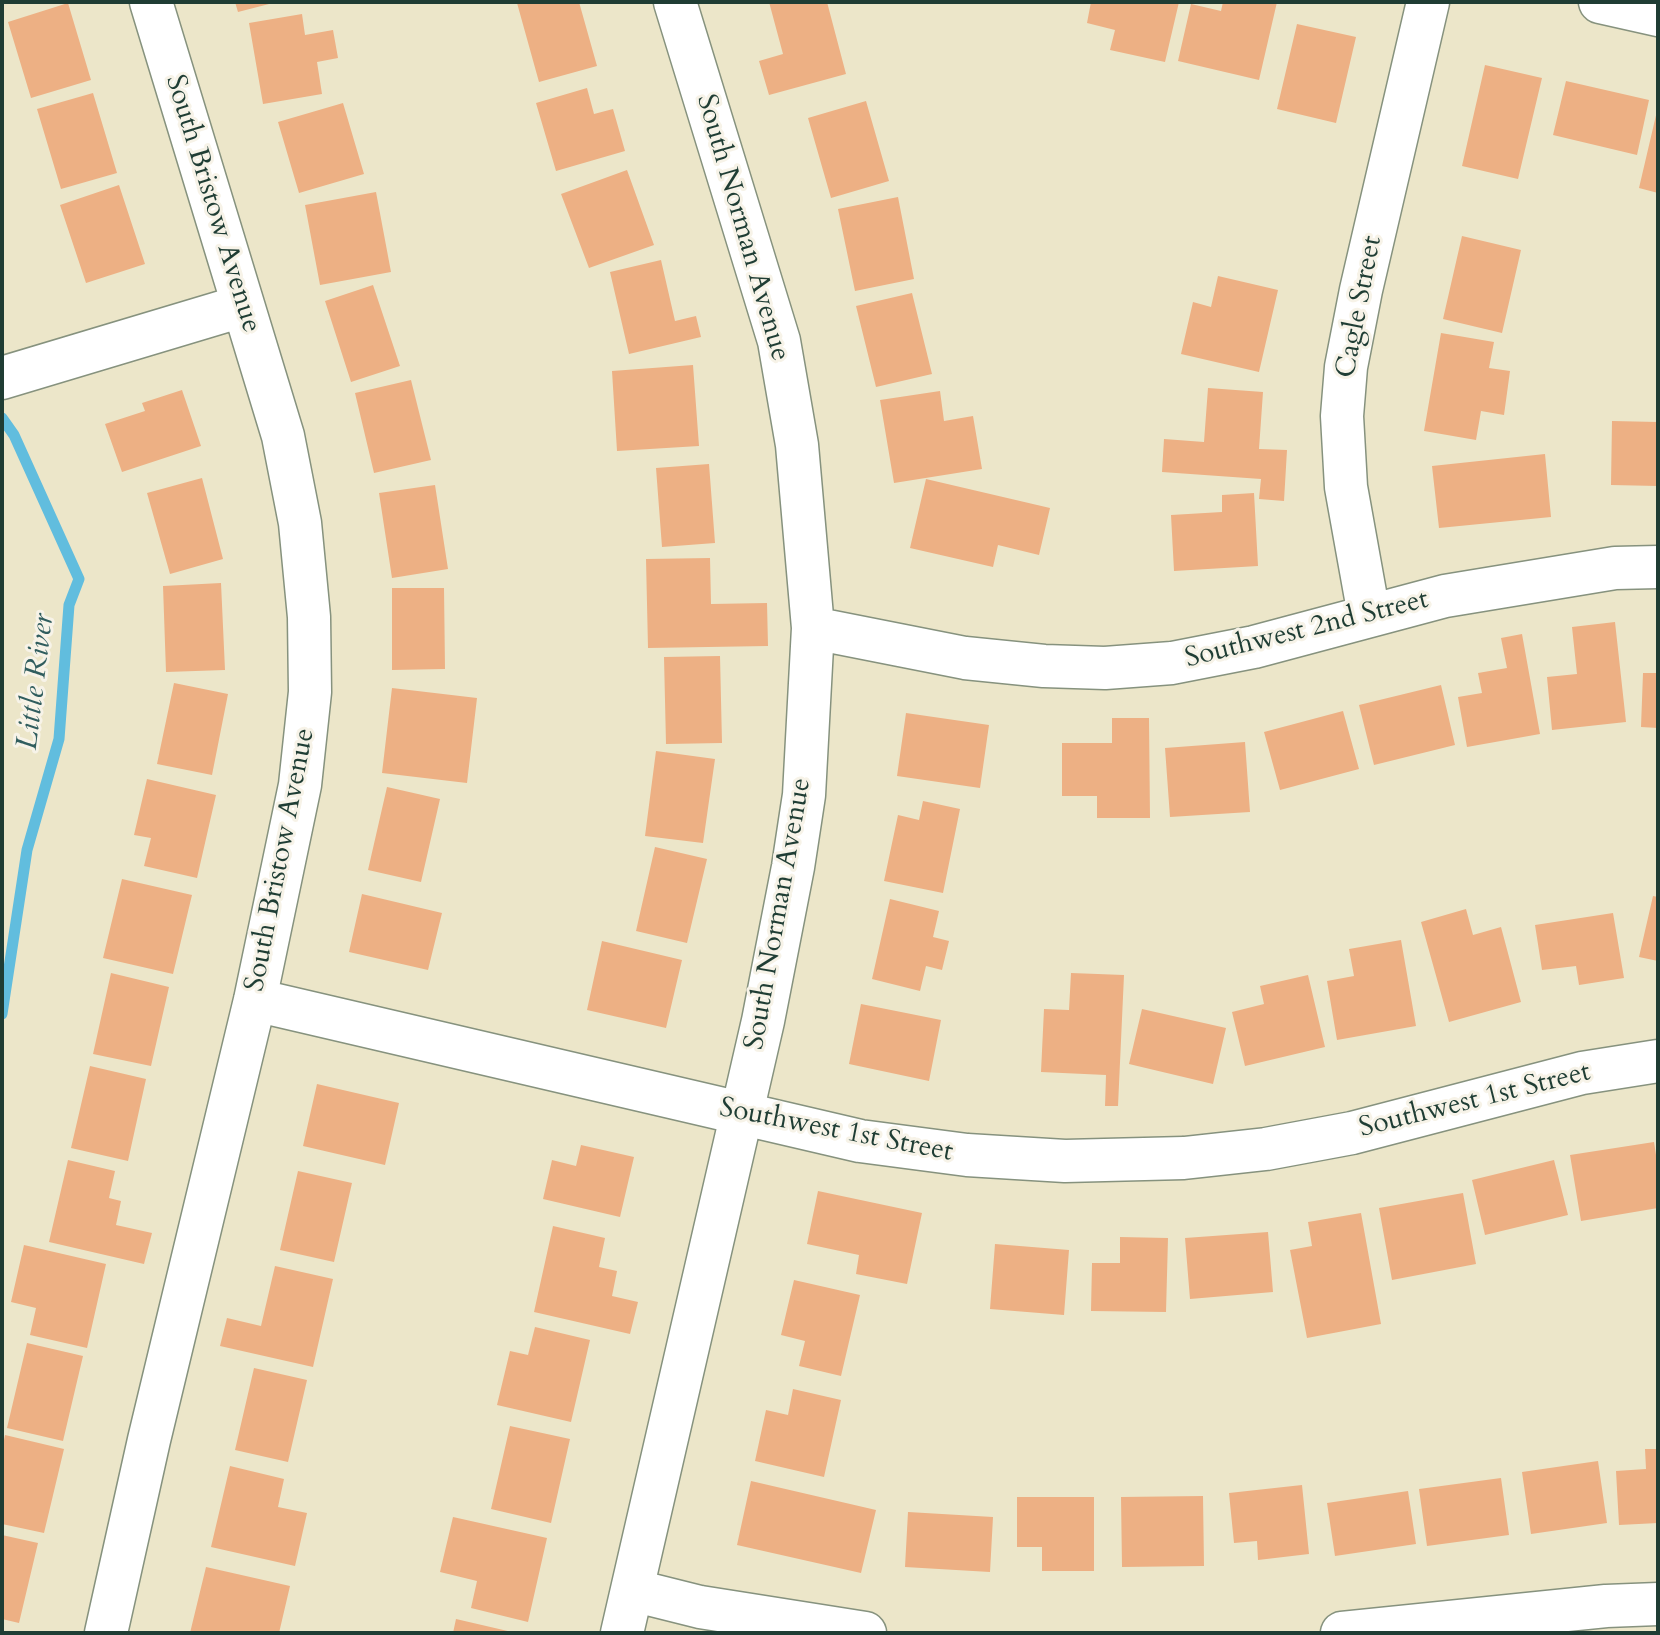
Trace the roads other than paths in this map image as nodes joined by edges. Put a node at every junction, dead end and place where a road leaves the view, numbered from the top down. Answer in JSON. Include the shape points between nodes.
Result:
{"nodes":[{"id":1,"x":151,"y":2,"type":"edge"},
{"id":2,"x":675,"y":2,"type":"edge"},
{"id":3,"x":1428,"y":2,"type":"edge"},
{"id":4,"x":1600,"y":2,"type":"edge"},
{"id":5,"x":1658,"y":15,"type":"edge"},
{"id":6,"x":242,"y":306,"type":"junction"},
{"id":7,"x":8,"y":376,"type":"edge"},
{"id":8,"x":1658,"y":567,"type":"edge"},
{"id":9,"x":1369,"y":615,"type":"junction"},
{"id":10,"x":813,"y":628,"type":"junction"},
{"id":11,"x":255,"y":1000,"type":"junction"},
{"id":12,"x":1658,"y":1061,"type":"edge"},
{"id":13,"x":741,"y":1114,"type":"junction"},
{"id":14,"x":632,"y":1590,"type":"junction"},
{"id":15,"x":1658,"y":1604,"type":"edge"},
{"id":16,"x":106,"y":1633,"type":"edge"},
{"id":17,"x":622,"y":1633,"type":"edge"},
{"id":18,"x":865,"y":1633,"type":"edge"},
{"id":19,"x":1342,"y":1633,"type":"edge"}],
"edges":[{"from":1,"to":6,"type":"street","name":"South Bristow Avenue"},
{"from":2,"to":10,"type":"street","name":"South Norman Avenue","via":[[779,341],[797,445]]},
{"from":3,"to":9,"type":"street","name":"Cagle Street","via":[[1346,367],[1346,487]]},
{"from":4,"to":5,"type":"street"},
{"from":6,"to":7,"type":"street"},
{"from":6,"to":11,"type":"street","name":"South Bristow Avenue","via":[[283,436],[300,523],[309,617],[310,692],[300,785]]},
{"from":8,"to":9,"type":"street","name":"Southwest 2nd Street","via":[[1557,576]]},
{"from":9,"to":10,"type":"street","name":"Southwest 2nd Street","via":[[1241,650],[1105,668],[965,658]]},
{"from":10,"to":13,"type":"street","name":"South Norman Avenue","via":[[804,795]]},
{"from":11,"to":13,"type":"street","name":"Southwest 1st Street"},
{"from":11,"to":16,"type":"street","name":"South Bristow Avenue"},
{"from":12,"to":13,"type":"street","name":"Southwest 1st Street","via":[[1582,1073],[1352,1133],[1184,1158],[1065,1161],[967,1155],[860,1141]]},
{"from":13,"to":14,"type":"street","name":"South Norman Avenue"},
{"from":14,"to":17,"type":"street","name":"South Norman Avenue"},
{"from":14,"to":18,"type":"street","via":[[700,1607]]},
{"from":15,"to":19,"type":"street"}]}
